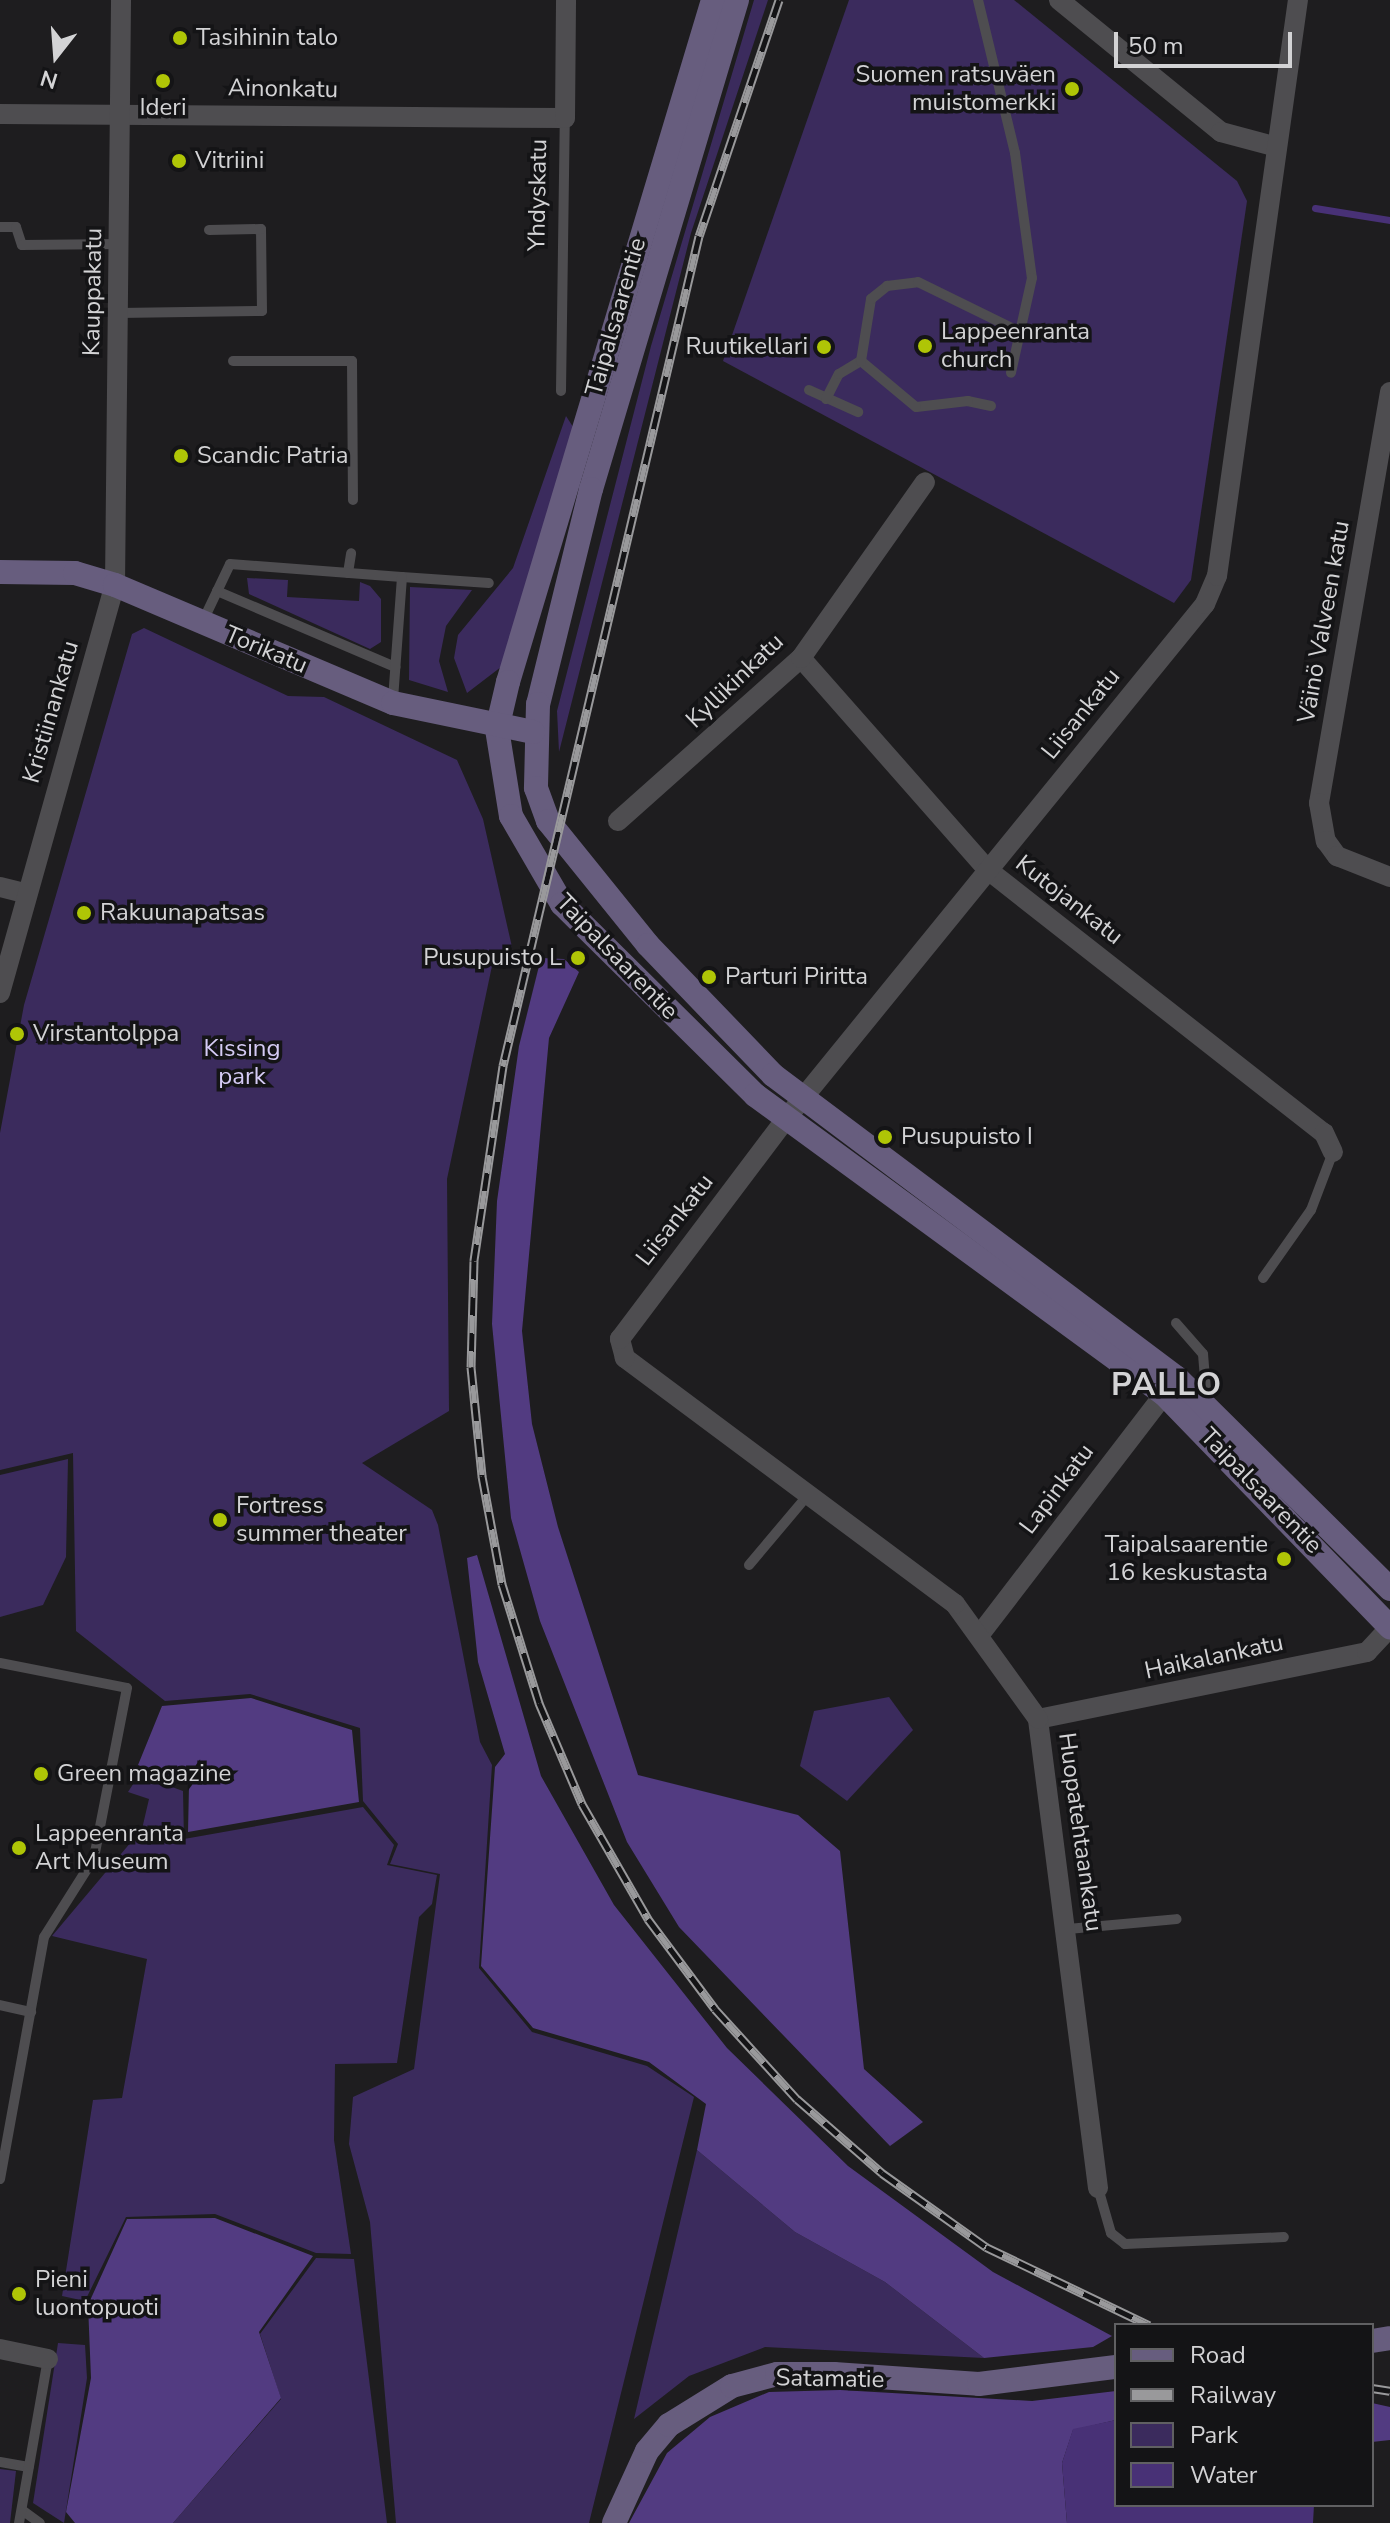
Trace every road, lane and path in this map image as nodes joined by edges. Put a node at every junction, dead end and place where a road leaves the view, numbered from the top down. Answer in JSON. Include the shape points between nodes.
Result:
{"nodes":[{"id":1,"x":121,"y":0,"type":"edge"},
{"id":2,"x":566,"y":0,"type":"edge"},
{"id":3,"x":713,"y":0,"type":"edge"},
{"id":4,"x":737,"y":0,"type":"edge"},
{"id":5,"x":978,"y":0,"type":"edge"},
{"id":6,"x":1059,"y":0,"type":"edge"},
{"id":7,"x":1298,"y":0,"type":"edge"},
{"id":8,"x":0,"y":114,"type":"edge"},
{"id":9,"x":121,"y":114,"type":"junction"},
{"id":10,"x":565,"y":118,"type":"junction"},
{"id":11,"x":1277,"y":147,"type":"junction"},
{"id":12,"x":0,"y":227,"type":"edge"},
{"id":13,"x":209,"y":230,"type":"dead end"},
{"id":14,"x":120,"y":244,"type":"junction"},
{"id":15,"x":119,"y":313,"type":"junction"},
{"id":16,"x":1022,"y":333,"type":"junction"},
{"id":17,"x":233,"y":361,"type":"dead end"},
{"id":18,"x":861,"y":361,"type":"junction"},
{"id":19,"x":1011,"y":373,"type":"dead end"},
{"id":20,"x":809,"y":390,"type":"dead end"},
{"id":21,"x":561,"y":391,"type":"dead end"},
{"id":22,"x":1390,"y":392,"type":"edge"},
{"id":23,"x":826,"y":399,"type":"junction"},
{"id":24,"x":991,"y":406,"type":"dead end"},
{"id":25,"x":858,"y":412,"type":"dead end"},
{"id":26,"x":925,"y":482,"type":"dead end"},
{"id":27,"x":353,"y":500,"type":"dead end"},
{"id":28,"x":351,"y":553,"type":"dead end"},
{"id":29,"x":0,"y":572,"type":"edge"},
{"id":30,"x":348,"y":573,"type":"junction"},
{"id":31,"x":402,"y":577,"type":"junction"},
{"id":32,"x":489,"y":583,"type":"dead end"},
{"id":33,"x":115,"y":585,"type":"junction"},
{"id":34,"x":217,"y":591,"type":"junction"},
{"id":35,"x":202,"y":623,"type":"junction"},
{"id":36,"x":801,"y":658,"type":"junction"},
{"id":37,"x":395,"y":667,"type":"junction"},
{"id":38,"x":393,"y":703,"type":"junction"},
{"id":39,"x":497,"y":729,"type":"junction"},
{"id":40,"x":533,"y":732,"type":"junction"},
{"id":41,"x":618,"y":821,"type":"dead end"},
{"id":42,"x":988,"y":870,"type":"junction"},
{"id":43,"x":1390,"y":877,"type":"edge"},
{"id":44,"x":0,"y":887,"type":"edge"},
{"id":45,"x":24,"y":893,"type":"junction"},
{"id":46,"x":0,"y":993,"type":"edge"},
{"id":47,"x":802,"y":1099,"type":"junction"},
{"id":48,"x":785,"y":1120,"type":"junction"},
{"id":49,"x":1333,"y":1152,"type":"joint"},
{"id":50,"x":1263,"y":1278,"type":"dead end"},
{"id":51,"x":1176,"y":1323,"type":"dead end"},
{"id":52,"x":620,"y":1339,"type":"joint"},
{"id":53,"x":1170,"y":1386,"type":"junction"},
{"id":54,"x":1207,"y":1406,"type":"junction"},
{"id":55,"x":808,"y":1495,"type":"junction"},
{"id":56,"x":749,"y":1565,"type":"dead end"},
{"id":57,"x":1390,"y":1589,"type":"edge"},
{"id":58,"x":1390,"y":1627,"type":"edge"},
{"id":59,"x":981,"y":1633,"type":"junction"},
{"id":60,"x":0,"y":1663,"type":"edge"},
{"id":61,"x":1038,"y":1719,"type":"junction"},
{"id":62,"x":1177,"y":1919,"type":"dead end"},
{"id":63,"x":1068,"y":1929,"type":"junction"},
{"id":64,"x":0,"y":2005,"type":"edge"},
{"id":65,"x":31,"y":2012,"type":"junction"},
{"id":66,"x":6,"y":2117,"type":"edge"},
{"id":67,"x":0,"y":2179,"type":"edge"},
{"id":68,"x":1098,"y":2188,"type":"joint"},
{"id":69,"x":1284,"y":2237,"type":"dead end"},
{"id":70,"x":0,"y":2349,"type":"edge"},
{"id":71,"x":48,"y":2359,"type":"joint"},
{"id":72,"x":1114,"y":2367,"type":"edge"},
{"id":73,"x":0,"y":2462,"type":"edge"},
{"id":74,"x":29,"y":2467,"type":"junction"},
{"id":75,"x":22,"y":2510,"type":"junction"},
{"id":76,"x":19,"y":2523,"type":"edge"},
{"id":77,"x":40,"y":2523,"type":"edge"},
{"id":78,"x":614,"y":2523,"type":"edge"}],
"edges":[{"from":1,"to":9,"type":"street","name":"Kauppakatu"},
{"from":2,"to":10,"type":"street","name":"Yhdyskatu"},
{"from":3,"to":39,"type":"main road","name":"Taipalsaarentie"},
{"from":4,"to":40,"type":"main road","name":"Taipalsaarentie","via":[[591,489]]},
{"from":5,"to":16,"type":"lane","via":[[1015,153],[1032,278]]},
{"from":6,"to":11,"type":"street","via":[[1221,132]]},
{"from":7,"to":11,"type":"street","name":"Liisankatu"},
{"from":8,"to":9,"type":"street","name":"Ainonkatu"},
{"from":9,"to":10,"type":"street","name":"Ainonkatu"},
{"from":9,"to":14,"type":"street","name":"Kauppakatu"},
{"from":10,"to":21,"type":"lane","name":"Yhdyskatu"},
{"from":11,"to":42,"type":"street","name":"Liisankatu","via":[[1217,576],[1205,604]]},
{"from":12,"to":14,"type":"lane","via":[[16,227],[22,245]]},
{"from":13,"to":15,"type":"lane","via":[[261,229],[262,311]]},
{"from":14,"to":15,"type":"street","name":"Kauppakatu"},
{"from":15,"to":33,"type":"street","name":"Kauppakatu"},
{"from":16,"to":18,"type":"lane","via":[[918,282],[887,286],[871,299]]},
{"from":16,"to":19,"type":"lane"},
{"from":17,"to":27,"type":"lane","via":[[352,361]]},
{"from":18,"to":23,"type":"lane","via":[[839,374]]},
{"from":18,"to":24,"type":"lane","via":[[916,407],[968,401]]},
{"from":20,"to":23,"type":"lane"},
{"from":22,"to":43,"type":"street","name":"Väinö Valveen katu","via":[[1319,803],[1326,841],[1337,856]]},
{"from":23,"to":25,"type":"lane"},
{"from":26,"to":36,"type":"street","name":"Kyllikinkatu"},
{"from":28,"to":30,"type":"lane"},
{"from":29,"to":33,"type":"main road","name":"Torikatu","via":[[75,573]]},
{"from":30,"to":31,"type":"lane"},
{"from":30,"to":34,"type":"lane","via":[[230,564]]},
{"from":31,"to":32,"type":"lane"},
{"from":31,"to":37,"type":"lane"},
{"from":33,"to":35,"type":"main road","name":"Torikatu"},
{"from":33,"to":45,"type":"street","name":"Kristiinankatu"},
{"from":34,"to":35,"type":"lane"},
{"from":34,"to":37,"type":"lane"},
{"from":35,"to":38,"type":"main road","name":"Torikatu"},
{"from":36,"to":41,"type":"street","name":"Kyllikinkatu"},
{"from":36,"to":42,"type":"street","name":"Kutojankatu"},
{"from":37,"to":38,"type":"lane"},
{"from":38,"to":39,"type":"main road","name":"Torikatu"},
{"from":39,"to":40,"type":"main road","name":"Torikatu"},
{"from":39,"to":48,"type":"main road","name":"Taipalsaarentie","via":[[511,816],[562,904]]},
{"from":40,"to":47,"type":"main road","name":"Taipalsaarentie","via":[[536,788],[548,821],[578,863],[716,1018]]},
{"from":42,"to":47,"type":"street","name":"Liisankatu"},
{"from":42,"to":49,"type":"street","name":"Kutojankatu","via":[[1324,1133]]},
{"from":44,"to":45,"type":"street"},
{"from":45,"to":46,"type":"street","name":"Kristiinankatu"},
{"from":47,"to":48,"type":"street","name":"Liisankatu"},
{"from":47,"to":53,"type":"main road","name":"Taipalsaarentie"},
{"from":48,"to":52,"type":"street","name":"Liisankatu"},
{"from":48,"to":53,"type":"main road","name":"Taipalsaarentie"},
{"from":49,"to":50,"type":"lane","via":[[1311,1210]]},
{"from":51,"to":54,"type":"lane","via":[[1203,1354]]},
{"from":52,"to":55,"type":"street","name":"Huopatehtaankatu","via":[[625,1358]]},
{"from":53,"to":54,"type":"main road","name":"Taipalsaarentie"},
{"from":53,"to":58,"type":"main road","name":"Taipalsaarentie"},
{"from":53,"to":59,"type":"street","name":"Lapinkatu"},
{"from":54,"to":57,"type":"main road","name":"Taipalsaarentie"},
{"from":55,"to":56,"type":"lane"},
{"from":55,"to":59,"type":"street","name":"Huopatehtaankatu","via":[[955,1604]]},
{"from":58,"to":61,"type":"street","name":"Haikalankatu","via":[[1367,1652]]},
{"from":59,"to":61,"type":"street","name":"Huopatehtaankatu"},
{"from":60,"to":65,"type":"lane","via":[[127,1688],[94,1858],[44,1937]]},
{"from":61,"to":63,"type":"street","name":"Huopatehtaankatu"},
{"from":62,"to":63,"type":"lane"},
{"from":63,"to":68,"type":"street","name":"Huopatehtaankatu"},
{"from":64,"to":65,"type":"lane"},
{"from":65,"to":66,"type":"lane"},
{"from":66,"to":67,"type":"lane"},
{"from":68,"to":69,"type":"lane","via":[[1111,2233],[1125,2244]]},
{"from":70,"to":71,"type":"street"},
{"from":71,"to":74,"type":"lane"},
{"from":72,"to":78,"type":"main road","name":"Satamatie","via":[[979,2384],[777,2374],[732,2386],[669,2425],[647,2451]]},
{"from":73,"to":74,"type":"lane"},
{"from":74,"to":75,"type":"lane"},
{"from":75,"to":76,"type":"lane"},
{"from":75,"to":77,"type":"lane"}]}
